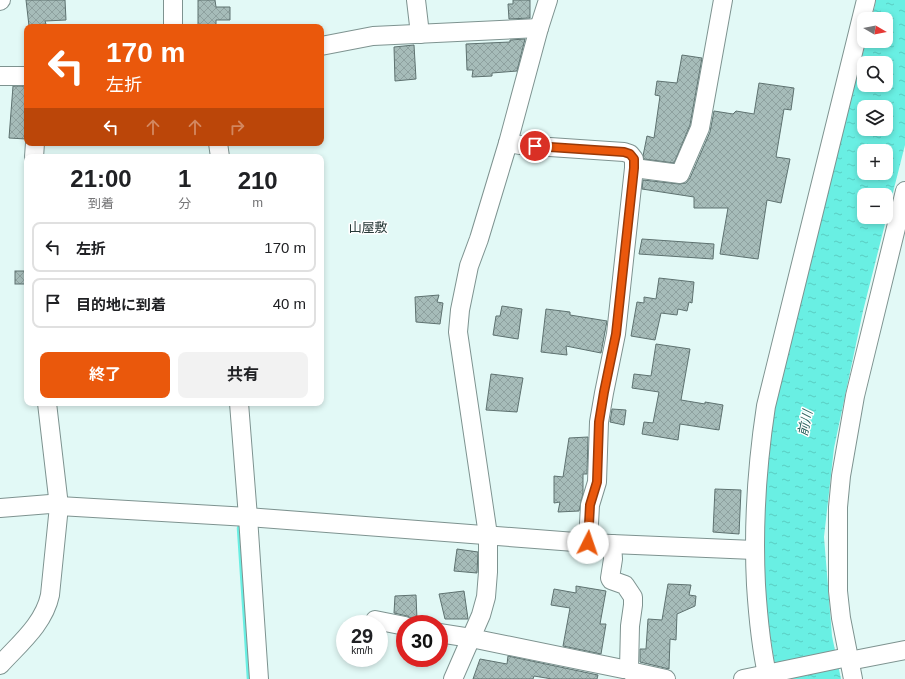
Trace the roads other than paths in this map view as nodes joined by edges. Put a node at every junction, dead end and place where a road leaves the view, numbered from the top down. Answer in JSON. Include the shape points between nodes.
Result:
{"nodes":[{"id":1,"x":173,"y":0,"type":"edge"},
{"id":2,"x":416,"y":0,"type":"edge"},
{"id":3,"x":548,"y":0,"type":"edge"},
{"id":4,"x":723,"y":0,"type":"edge"},
{"id":5,"x":866,"y":0,"type":"edge"},
{"id":6,"x":174,"y":24,"type":"edge"},
{"id":7,"x":539,"y":28,"type":"junction"},
{"id":8,"x":420,"y":34,"type":"junction"},
{"id":9,"x":324,"y":45,"type":"edge"},
{"id":10,"x":0,"y":76,"type":"edge"},
{"id":11,"x":24,"y":76,"type":"edge"},
{"id":12,"x":508,"y":143,"type":"junction"},
{"id":13,"x":634,"y":168,"type":"junction"},
{"id":14,"x":905,"y":192,"type":"edge"},
{"id":15,"x":47,"y":406,"type":"edge"},
{"id":16,"x":239,"y":406,"type":"edge"},
{"id":17,"x":59,"y":506,"type":"junction"},
{"id":18,"x":0,"y":508,"type":"edge"},
{"id":19,"x":248,"y":517,"type":"junction"},
{"id":20,"x":488,"y":535,"type":"junction"},
{"id":21,"x":588,"y":543,"type":"junction"},
{"id":22,"x":612,"y":544,"type":"junction"},
{"id":23,"x":754,"y":550,"type":"junction"},
{"id":24,"x":448,"y":634,"type":"edge"},
{"id":25,"x":471,"y":638,"type":"junction"},
{"id":26,"x":905,"y":650,"type":"edge"},
{"id":27,"x":846,"y":659,"type":"junction"},
{"id":28,"x":0,"y":665,"type":"edge"},
{"id":29,"x":634,"y":674,"type":"edge"},
{"id":30,"x":769,"y":675,"type":"edge"},
{"id":31,"x":259,"y":679,"type":"edge"},
{"id":32,"x":453,"y":679,"type":"edge"},
{"id":33,"x":666,"y":679,"type":"edge"},
{"id":34,"x":742,"y":679,"type":"edge"},
{"id":35,"x":853,"y":679,"type":"edge"}],
"edges":[{"from":1,"to":6,"type":"street"},
{"from":2,"to":8,"type":"street"},
{"from":3,"to":7,"type":"street"},
{"from":4,"to":13,"type":"street","via":[[700,128],[680,174]]},
{"from":5,"to":23,"type":"street","via":[[766,406],[761,434]]},
{"from":7,"to":8,"type":"street"},
{"from":7,"to":12,"type":"street"},
{"from":8,"to":9,"type":"street","via":[[373,36]]},
{"from":10,"to":11,"type":"street"},
{"from":12,"to":13,"type":"street","via":[[624,152],[634,159]]},
{"from":12,"to":20,"type":"street","via":[[469,266],[458,332]]},
{"from":13,"to":21,"type":"street","via":[[616,334],[599,422],[597,482],[590,505]]},
{"from":14,"to":27,"type":"street","via":[[855,396],[841,476],[838,507],[838,591]]},
{"from":15,"to":17,"type":"street"},
{"from":16,"to":19,"type":"street"},
{"from":17,"to":18,"type":"street","via":[[50,504]]},
{"from":17,"to":19,"type":"street"},
{"from":17,"to":28,"type":"street","via":[[47,606],[36,626]]},
{"from":19,"to":20,"type":"street"},
{"from":19,"to":31,"type":"street"},
{"from":20,"to":21,"type":"street"},
{"from":20,"to":25,"type":"street","via":[[486,597],[482,615]]},
{"from":21,"to":22,"type":"street"},
{"from":22,"to":23,"type":"street"},
{"from":22,"to":29,"type":"street","via":[[610,578],[625,585],[632,597],[630,626]]},
{"from":23,"to":30,"type":"street","via":[[758,612],[764,660]]},
{"from":24,"to":25,"type":"street"},
{"from":25,"to":29,"type":"street","via":[[623,669]]},
{"from":25,"to":32,"type":"street"},
{"from":26,"to":27,"type":"street"},
{"from":27,"to":30,"type":"street"},
{"from":27,"to":35,"type":"street"},
{"from":29,"to":33,"type":"street"},
{"from":30,"to":34,"type":"street"}]}
